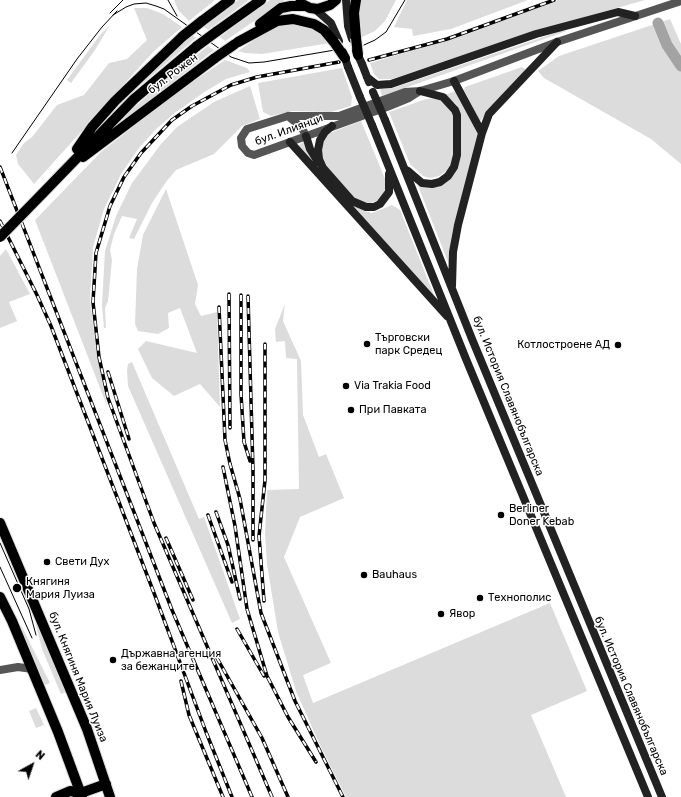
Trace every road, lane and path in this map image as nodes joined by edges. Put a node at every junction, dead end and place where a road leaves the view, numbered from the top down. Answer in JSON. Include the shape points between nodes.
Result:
{"nodes":[{"id":1,"x":261,"y":0,"type":"edge"},
{"id":2,"x":336,"y":0,"type":"edge"},
{"id":3,"x":346,"y":0,"type":"edge"},
{"id":4,"x":356,"y":0,"type":"edge"},
{"id":5,"x":681,"y":1,"type":"edge"},
{"id":6,"x":226,"y":2,"type":"edge"},
{"id":7,"x":301,"y":3,"type":"edge"},
{"id":8,"x":315,"y":9,"type":"junction"},
{"id":9,"x":635,"y":16,"type":"junction"},
{"id":10,"x":354,"y":38,"type":"junction"},
{"id":11,"x":336,"y":42,"type":"junction"},
{"id":12,"x":557,"y":42,"type":"junction"},
{"id":13,"x":236,"y":43,"type":"junction"},
{"id":14,"x":360,"y":60,"type":"joint"},
{"id":15,"x":346,"y":62,"type":"joint"},
{"id":16,"x":367,"y":77,"type":"junction"},
{"id":17,"x":454,"y":80,"type":"junction"},
{"id":18,"x":420,"y":91,"type":"junction"},
{"id":19,"x":288,"y":116,"type":"junction"},
{"id":20,"x":332,"y":126,"type":"junction"},
{"id":21,"x":482,"y":133,"type":"junction"},
{"id":22,"x":306,"y":136,"type":"junction"},
{"id":23,"x":290,"y":142,"type":"junction"},
{"id":24,"x":403,"y":165,"type":"junction"},
{"id":25,"x":388,"y":166,"type":"junction"},
{"id":26,"x":326,"y":172,"type":"junction"},
{"id":27,"x":60,"y":174,"type":"junction"},
{"id":28,"x":0,"y":237,"type":"edge"},
{"id":29,"x":452,"y":288,"type":"junction"},
{"id":30,"x":451,"y":320,"type":"junction"},
{"id":31,"x":0,"y":523,"type":"edge"},
{"id":32,"x":0,"y":597,"type":"edge"},
{"id":33,"x":32,"y":669,"type":"junction"},
{"id":34,"x":0,"y":670,"type":"edge"},
{"id":35,"x":106,"y":784,"type":"junction"},
{"id":36,"x":80,"y":796,"type":"edge"},
{"id":37,"x":56,"y":797,"type":"edge"},
{"id":38,"x":110,"y":797,"type":"edge"},
{"id":39,"x":648,"y":797,"type":"edge"},
{"id":40,"x":662,"y":797,"type":"edge"}],
"edges":[{"from":1,"to":27,"type":"main road","name":"бул. Рожен","bridge":true,"via":[[197,46],[134,99]]},
{"from":2,"to":8,"type":"main road","via":[[326,7]]},
{"from":3,"to":10,"type":"main road","via":[[348,26]]},
{"from":4,"to":10,"type":"main road"},
{"from":5,"to":9,"type":"street","name":"бул. Илиянци"},
{"from":6,"to":27,"type":"main road","name":"бул. Рожен","bridge":true,"via":[[140,75],[92,127]]},
{"from":7,"to":8,"type":"main road"},
{"from":7,"to":13,"type":"main road","name":"бул. Рожен","via":[[278,10]]},
{"from":8,"to":11,"type":"main road","via":[[331,23]]},
{"from":9,"to":12,"type":"street","name":"бул. Илиянци"},
{"from":9,"to":16,"type":"main road","via":[[618,12],[536,34],[391,84],[377,85]]},
{"from":10,"to":14,"type":"main road","bridge":true},
{"from":11,"to":13,"type":"main road","via":[[314,24],[293,19],[277,21]]},
{"from":11,"to":15,"type":"main road","bridge":true},
{"from":12,"to":17,"type":"street","name":"бул. Илиянци"},
{"from":12,"to":21,"type":"main road","via":[[489,114]]},
{"from":13,"to":27,"type":"main road","name":"бул. Рожен","bridge":true},
{"from":14,"to":16,"type":"main road","name":"бул. История Славянобългарска"},
{"from":15,"to":25,"type":"main road","name":"бул. История Славянобългарска","bridge":true},
{"from":16,"to":24,"type":"main road","name":"бул. История Славянобългарска","bridge":true},
{"from":17,"to":18,"type":"street","name":"бул. Илиянци"},
{"from":17,"to":21,"type":"main road"},
{"from":18,"to":19,"type":"street","name":"бул. Илиянци","via":[[405,92],[339,116]]},
{"from":18,"to":20,"type":"street","name":"бул. Илиянци","via":[[409,98]]},
{"from":18,"to":24,"type":"main road","via":[[443,97],[455,110],[457,156],[448,176],[432,184],[416,180]]},
{"from":19,"to":22,"type":"street","via":[[302,128]]},
{"from":19,"to":23,"type":"street","name":"бул. Илиянци","via":[[247,129],[242,135],[241,142],[245,151],[254,155]]},
{"from":20,"to":22,"type":"street","name":"бул. Илиянци"},
{"from":20,"to":26,"type":"main road","via":[[322,136],[318,150],[320,164]]},
{"from":21,"to":29,"type":"main road","via":[[458,225]]},
{"from":22,"to":23,"type":"street","name":"бул. Илиянци"},
{"from":22,"to":26,"type":"main road","via":[[313,155]]},
{"from":23,"to":30,"type":"main road"},
{"from":24,"to":29,"type":"main road","name":"бул. История Славянобългарска"},
{"from":25,"to":26,"type":"main road","via":[[388,195],[380,204],[370,208],[352,201]]},
{"from":25,"to":30,"type":"main road","name":"бул. История Славянобългарска"},
{"from":27,"to":28,"type":"main road","name":"бул. Рожен","bridge":true},
{"from":29,"to":40,"type":"main road","name":"бул. История Славянобългарска"},
{"from":30,"to":39,"type":"main road","name":"бул. История Славянобългарска"},
{"from":31,"to":35,"type":"main road","name":"бул. Княгиня Мария Луиза","via":[[87,729]]},
{"from":32,"to":33,"type":"main road"},
{"from":33,"to":34,"type":"street","via":[[18,667]]},
{"from":33,"to":36,"type":"main road","via":[[58,732]]},
{"from":35,"to":36,"type":"main road"},
{"from":35,"to":38,"type":"main road","name":"бул. Княгиня Мария Луиза"},
{"from":36,"to":37,"type":"main road","via":[[70,791]]}]}
